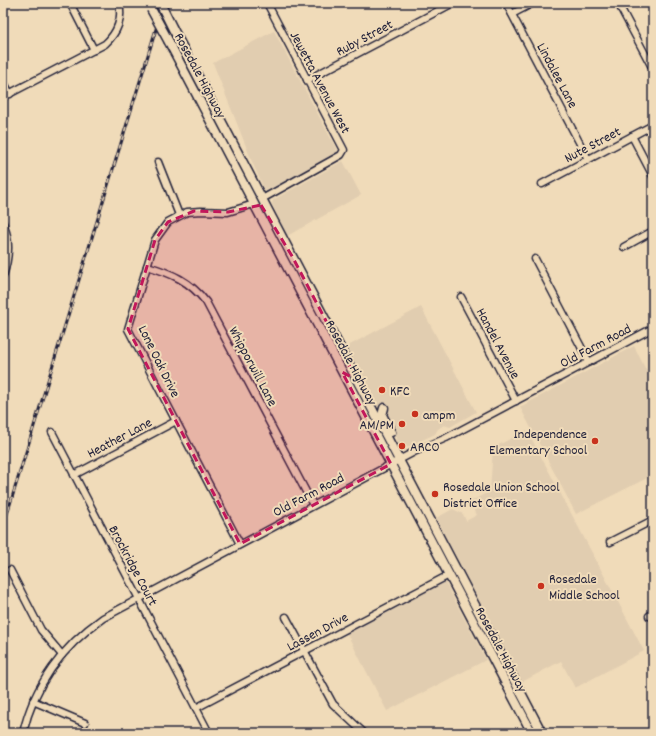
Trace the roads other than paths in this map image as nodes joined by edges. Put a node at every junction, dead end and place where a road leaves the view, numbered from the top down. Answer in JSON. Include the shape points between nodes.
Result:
{"nodes":[{"id":1,"x":70,"y":3,"type":"edge"},
{"id":2,"x":119,"y":3,"type":"edge"},
{"id":3,"x":160,"y":3,"type":"edge"},
{"id":4,"x":267,"y":3,"type":"edge"},
{"id":5,"x":453,"y":3,"type":"edge"},
{"id":6,"x":506,"y":3,"type":"edge"},
{"id":7,"x":533,"y":3,"type":"edge"},
{"id":8,"x":618,"y":3,"type":"edge"},
{"id":9,"x":150,"y":6,"type":"edge"},
{"id":10,"x":512,"y":14,"type":"junction"},
{"id":11,"x":94,"y":50,"type":"junction"},
{"id":12,"x":653,"y":69,"type":"edge"},
{"id":13,"x":307,"y":80,"type":"junction"},
{"id":14,"x":3,"y":81,"type":"edge"},
{"id":15,"x":10,"y":94,"type":"junction"},
{"id":16,"x":3,"y":97,"type":"edge"},
{"id":17,"x":206,"y":111,"type":"junction"},
{"id":18,"x":653,"y":125,"type":"edge"},
{"id":19,"x":632,"y":136,"type":"junction"},
{"id":20,"x":588,"y":159,"type":"junction"},
{"id":21,"x":158,"y":162,"type":"dead end"},
{"id":22,"x":653,"y":176,"type":"edge"},
{"id":23,"x":542,"y":184,"type":"dead end"},
{"id":24,"x":262,"y":199,"type":"junction"},
{"id":25,"x":254,"y":204,"type":"junction"},
{"id":26,"x":179,"y":215,"type":"junction"},
{"id":27,"x":3,"y":223,"type":"edge"},
{"id":28,"x":653,"y":232,"type":"edge"},
{"id":29,"x":624,"y":247,"type":"dead end"},
{"id":30,"x":292,"y":256,"type":"junction"},
{"id":31,"x":535,"y":259,"type":"dead end"},
{"id":32,"x":147,"y":266,"type":"junction"},
{"id":33,"x":3,"y":276,"type":"edge"},
{"id":34,"x":461,"y":297,"type":"dead end"},
{"id":35,"x":317,"y":324,"type":"junction"},
{"id":36,"x":653,"y":328,"type":"edge"},
{"id":37,"x":589,"y":362,"type":"junction"},
{"id":38,"x":357,"y":380,"type":"junction"},
{"id":39,"x":516,"y":401,"type":"junction"},
{"id":40,"x":384,"y":408,"type":"dead end"},
{"id":41,"x":176,"y":421,"type":"junction"},
{"id":42,"x":52,"y":432,"type":"dead end"},
{"id":43,"x":394,"y":450,"type":"junction"},
{"id":44,"x":399,"y":460,"type":"junction"},
{"id":45,"x":391,"y":464,"type":"junction"},
{"id":46,"x":74,"y":475,"type":"junction"},
{"id":47,"x":313,"y":505,"type":"junction"},
{"id":48,"x":653,"y":520,"type":"edge"},
{"id":49,"x":428,"y":536,"type":"junction"},
{"id":50,"x":610,"y":542,"type":"dead end"},
{"id":51,"x":240,"y":544,"type":"junction"},
{"id":52,"x":10,"y":570,"type":"dead end"},
{"id":53,"x":448,"y":574,"type":"junction"},
{"id":54,"x":460,"y":575,"type":"junction"},
{"id":55,"x":138,"y":598,"type":"junction"},
{"id":56,"x":286,"y":617,"type":"dead end"},
{"id":57,"x":304,"y":651,"type":"junction"},
{"id":58,"x":62,"y":655,"type":"junction"},
{"id":59,"x":33,"y":701,"type":"junction"},
{"id":60,"x":196,"y":708,"type":"junction"},
{"id":61,"x":85,"y":724,"type":"dead end"},
{"id":62,"x":23,"y":733,"type":"edge"},
{"id":63,"x":209,"y":733,"type":"edge"},
{"id":64,"x":364,"y":733,"type":"edge"},
{"id":65,"x":532,"y":733,"type":"edge"},
{"id":66,"x":542,"y":733,"type":"edge"}],
"edges":[{"from":1,"to":11,"type":"street"},
{"from":2,"to":11,"type":"street","via":[[120,15],[115,32],[105,44]]},
{"from":3,"to":24,"type":"main road","name":"Rosedale Highway","bridge":true},
{"from":4,"to":13,"type":"street","name":"Jewetta Avenue West"},
{"from":5,"to":13,"type":"street","name":"Ruby Street"},
{"from":6,"to":10,"type":"street","name":"Lindalee Lane"},
{"from":7,"to":10,"type":"street"},
{"from":8,"to":12,"type":"street"},
{"from":9,"to":17,"type":"main road","name":"Rosedale Highway","bridge":true},
{"from":10,"to":20,"type":"street","name":"Lindalee Lane"},
{"from":11,"to":15,"type":"street"},
{"from":13,"to":24,"type":"street","name":"Jewetta Avenue West","via":[[344,150],[341,155]]},
{"from":14,"to":15,"type":"street"},
{"from":15,"to":16,"type":"street"},
{"from":17,"to":24,"type":"main road","via":[[219,128],[254,195]]},
{"from":17,"to":25,"type":"main road","name":"Rosedale Highway"},
{"from":18,"to":19,"type":"street","name":"Nute Street"},
{"from":19,"to":20,"type":"street","name":"Nute Street"},
{"from":19,"to":22,"type":"street"},
{"from":20,"to":23,"type":"street","name":"Nute Street"},
{"from":21,"to":26,"type":"street"},
{"from":24,"to":30,"type":"main road","name":"Rosedale Highway"},
{"from":25,"to":26,"type":"street","name":"Lone Oak Drive","via":[[228,212],[194,211]]},
{"from":25,"to":30,"type":"main road","via":[[261,205],[283,247]]},
{"from":25,"to":35,"type":"main road","name":"Rosedale Highway"},
{"from":26,"to":32,"type":"street","name":"Lone Oak Drive","via":[[168,222],[158,234]]},
{"from":27,"to":33,"type":"street","via":[[9,248]]},
{"from":28,"to":29,"type":"street"},
{"from":30,"to":38,"type":"main road","name":"Rosedale Highway"},
{"from":31,"to":37,"type":"street"},
{"from":32,"to":41,"type":"street","name":"Lone Oak Drive","via":[[128,329]]},
{"from":32,"to":47,"type":"street","name":"Whipporwill Lane","via":[[185,281],[206,302]]},
{"from":34,"to":39,"type":"street","name":"Handel Avenue"},
{"from":35,"to":38,"type":"main road","via":[[327,334],[350,376]]},
{"from":35,"to":45,"type":"main road","name":"Rosedale Highway"},
{"from":36,"to":37,"type":"street","name":"Old Farm Road"},
{"from":37,"to":39,"type":"street","name":"Old Farm Road"},
{"from":38,"to":43,"type":"main road","name":"Rosedale Highway"},
{"from":39,"to":44,"type":"street","name":"Old Farm Road"},
{"from":40,"to":43,"type":"main road","via":[[382,416],[392,435]]},
{"from":41,"to":46,"type":"street","name":"Heather Lane"},
{"from":41,"to":51,"type":"street","name":"Lone Oak Drive"},
{"from":42,"to":46,"type":"street","name":"Brockridge Court"},
{"from":43,"to":44,"type":"main road","name":"Rosedale Highway"},
{"from":44,"to":45,"type":"street","name":"Old Farm Road"},
{"from":44,"to":54,"type":"main road","name":"Rosedale Highway"},
{"from":45,"to":47,"type":"street","name":"Old Farm Road"},
{"from":45,"to":49,"type":"main road","name":"Rosedale Highway"},
{"from":46,"to":55,"type":"street","name":"Brockridge Court"},
{"from":47,"to":51,"type":"street","name":"Old Farm Road"},
{"from":48,"to":50,"type":"street"},
{"from":49,"to":53,"type":"main road","name":"Rosedale Highway"},
{"from":49,"to":54,"type":"main road","via":[[440,550],[452,572]]},
{"from":51,"to":55,"type":"street","name":"Old Farm Road"},
{"from":52,"to":58,"type":"street","via":[[43,634]]},
{"from":53,"to":57,"type":"street","name":"Lassen Drive"},
{"from":53,"to":65,"type":"main road","name":"Rosedale Highway"},
{"from":54,"to":66,"type":"main road","name":"Rosedale Highway"},
{"from":55,"to":58,"type":"street","name":"Old Farm Road","via":[[92,626]]},
{"from":55,"to":60,"type":"street","name":"Brockridge Court"},
{"from":56,"to":57,"type":"street"},
{"from":57,"to":60,"type":"street","name":"Lassen Drive"},
{"from":57,"to":64,"type":"street","via":[[333,704]]},
{"from":58,"to":59,"type":"street","name":"Old Farm Road"},
{"from":59,"to":61,"type":"street"},
{"from":59,"to":62,"type":"street","name":"Old Farm Road"},
{"from":60,"to":63,"type":"street","name":"Brockridge Court"}]}
